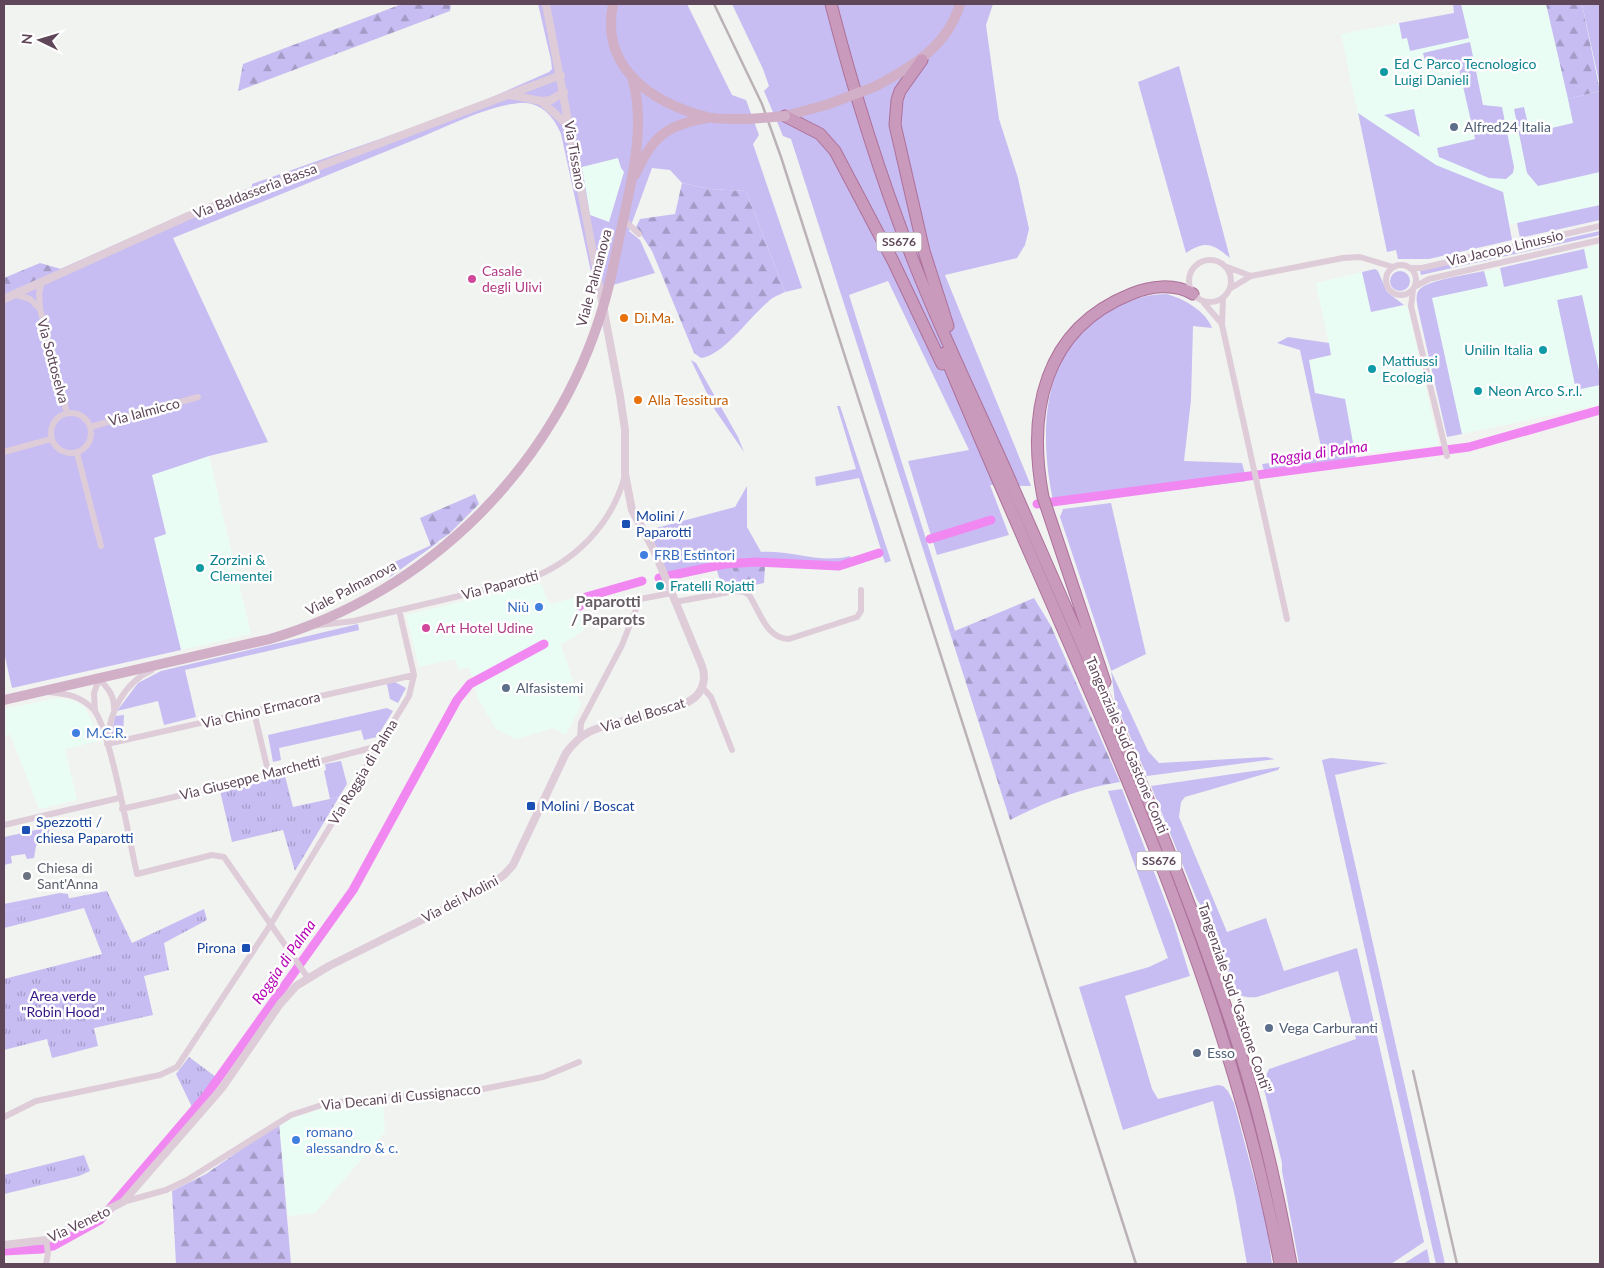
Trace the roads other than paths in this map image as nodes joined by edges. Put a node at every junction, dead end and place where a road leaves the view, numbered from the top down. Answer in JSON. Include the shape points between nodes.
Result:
{"nodes":[{"id":1,"x":546,"y":4,"type":"edge"},
{"id":2,"x":613,"y":4,"type":"edge"},
{"id":3,"x":826,"y":4,"type":"edge"},
{"id":4,"x":831,"y":4,"type":"edge"},
{"id":5,"x":960,"y":4,"type":"edge"},
{"id":6,"x":922,"y":60,"type":"junction"},
{"id":7,"x":560,"y":75,"type":"junction"},
{"id":8,"x":633,"y":81,"type":"junction"},
{"id":9,"x":564,"y":92,"type":"junction"},
{"id":10,"x":510,"y":95,"type":"junction"},
{"id":11,"x":541,"y":101,"type":"junction"},
{"id":12,"x":785,"y":116,"type":"junction"},
{"id":13,"x":708,"y":117,"type":"junction"},
{"id":14,"x":570,"y":127,"type":"junction"},
{"id":15,"x":630,"y":184,"type":"junction"},
{"id":16,"x":623,"y":219,"type":"junction"},
{"id":17,"x":1600,"y":226,"type":"edge"},
{"id":18,"x":639,"y":234,"type":"dead end"},
{"id":19,"x":1600,"y":240,"type":"edge"},
{"id":20,"x":1372,"y":261,"type":"junction"},
{"id":21,"x":1393,"y":267,"type":"junction"},
{"id":22,"x":1227,"y":268,"type":"junction"},
{"id":23,"x":1410,"y":268,"type":"junction"},
{"id":24,"x":1251,"y":276,"type":"junction"},
{"id":25,"x":42,"y":282,"type":"junction"},
{"id":26,"x":1386,"y":282,"type":"junction"},
{"id":27,"x":1231,"y":288,"type":"junction"},
{"id":28,"x":1414,"y":288,"type":"junction"},
{"id":29,"x":13,"y":294,"type":"junction"},
{"id":30,"x":1193,"y":294,"type":"junction"},
{"id":31,"x":1402,"y":296,"type":"junction"},
{"id":32,"x":4,"y":299,"type":"edge"},
{"id":33,"x":1223,"y":299,"type":"junction"},
{"id":34,"x":1204,"y":302,"type":"junction"},
{"id":35,"x":1411,"y":306,"type":"junction"},
{"id":36,"x":603,"y":307,"type":"junction"},
{"id":37,"x":40,"y":309,"type":"junction"},
{"id":38,"x":1222,"y":325,"type":"junction"},
{"id":39,"x":198,"y":397,"type":"dead end"},
{"id":40,"x":67,"y":413,"type":"junction"},
{"id":41,"x":90,"y":427,"type":"junction"},
{"id":42,"x":988,"y":431,"type":"junction"},
{"id":43,"x":51,"y":439,"type":"junction"},
{"id":44,"x":4,"y":452,"type":"edge"},
{"id":45,"x":77,"y":452,"type":"junction"},
{"id":46,"x":1446,"y":452,"type":"dead end"},
{"id":47,"x":625,"y":474,"type":"junction"},
{"id":48,"x":994,"y":474,"type":"junction"},
{"id":49,"x":101,"y":546,"type":"dead end"},
{"id":50,"x":861,"y":590,"type":"dead end"},
{"id":51,"x":672,"y":593,"type":"junction"},
{"id":52,"x":675,"y":602,"type":"junction"},
{"id":53,"x":399,"y":610,"type":"junction"},
{"id":54,"x":1287,"y":619,"type":"dead end"},
{"id":55,"x":308,"y":627,"type":"junction"},
{"id":56,"x":167,"y":663,"type":"junction"},
{"id":57,"x":414,"y":675,"type":"junction"},
{"id":58,"x":99,"y":679,"type":"junction"},
{"id":59,"x":702,"y":687,"type":"junction"},
{"id":60,"x":43,"y":692,"type":"junction"},
{"id":61,"x":4,"y":700,"type":"edge"},
{"id":62,"x":96,"y":712,"type":"junction"},
{"id":63,"x":114,"y":712,"type":"junction"},
{"id":64,"x":254,"y":712,"type":"junction"},
{"id":65,"x":580,"y":738,"type":"junction"},
{"id":66,"x":107,"y":744,"type":"junction"},
{"id":67,"x":378,"y":746,"type":"junction"},
{"id":68,"x":732,"y":750,"type":"dead end"},
{"id":69,"x":1130,"y":755,"type":"junction"},
{"id":70,"x":268,"y":775,"type":"junction"},
{"id":71,"x":119,"y":798,"type":"junction"},
{"id":72,"x":122,"y":808,"type":"junction"},
{"id":73,"x":4,"y":825,"type":"edge"},
{"id":74,"x":1185,"y":894,"type":"joint"},
{"id":75,"x":271,"y":924,"type":"junction"},
{"id":76,"x":306,"y":976,"type":"junction"},
{"id":77,"x":579,"y":1062,"type":"dead end"},
{"id":78,"x":4,"y":1117,"type":"edge"},
{"id":79,"x":123,"y":1202,"type":"junction"},
{"id":80,"x":47,"y":1242,"type":"junction"},
{"id":81,"x":4,"y":1245,"type":"edge"},
{"id":82,"x":46,"y":1264,"type":"edge"},
{"id":83,"x":1280,"y":1264,"type":"edge"},
{"id":84,"x":1291,"y":1264,"type":"edge"}],
"edges":[{"from":1,"to":7,"type":"street","name":"Via Tissano"},
{"from":2,"to":8,"type":"main road","via":[[612,32],[621,62]]},
{"from":3,"to":48,"type":"highway","number":"SS676","via":[[863,141],[904,257]]},
{"from":4,"to":42,"type":"highway","number":"SS676","via":[[864,121],[911,255]]},
{"from":5,"to":6,"type":"main road","via":[[948,33]]},
{"from":6,"to":12,"type":"main road","bridge":true,"via":[[874,87]]},
{"from":6,"to":42,"type":"highway","via":[[906,80],[897,100],[896,131],[924,251],[950,332]]},
{"from":7,"to":9,"type":"street","name":"Via Tissano"},
{"from":7,"to":10,"type":"street","name":"Via Baldasseria Bassa"},
{"from":8,"to":13,"type":"main road","via":[[663,101]]},
{"from":8,"to":15,"type":"main road","name":"Viale Palmanova","via":[[638,122]]},
{"from":9,"to":11,"type":"street","via":[[551,100]]},
{"from":9,"to":14,"type":"street","name":"Via Tissano"},
{"from":10,"to":11,"type":"street"},
{"from":10,"to":25,"type":"street","name":"Via Baldasseria Bassa","via":[[188,216]]},
{"from":11,"to":14,"type":"street"},
{"from":12,"to":13,"type":"main road","bridge":true,"via":[[749,119]]},
{"from":12,"to":48,"type":"highway","via":[[820,134],[839,158],[893,261]]},
{"from":13,"to":15,"type":"main road","name":"Viale Palmanova","via":[[670,128],[655,140]]},
{"from":14,"to":36,"type":"street","name":"Via Tissano"},
{"from":15,"to":16,"type":"main road","name":"Viale Palmanova"},
{"from":16,"to":18,"type":"street"},
{"from":16,"to":36,"type":"main road","name":"Viale Palmanova"},
{"from":17,"to":23,"type":"street","name":"Via Jacopo Linussio","via":[[1422,268]]},
{"from":19,"to":28,"type":"street","name":"Via Jacopo Linussio","via":[[1429,280]]},
{"from":20,"to":21,"type":"street","name":"Via Jacopo Linussio"},
{"from":20,"to":24,"type":"street","name":"Via Jacopo Linussio","via":[[1360,257],[1343,258]]},
{"from":20,"to":26,"type":"street"},
{"from":21,"to":23,"type":"street","name":"Via Jacopo Linussio","via":[[1402,265]]},
{"from":21,"to":26,"type":"street","via":[[1387,273]]},
{"from":22,"to":24,"type":"street","name":"Via Jacopo Linussio"},
{"from":22,"to":27,"type":"street"},
{"from":22,"to":30,"type":"street","name":"Via Jacopo Linussio","via":[[1214,260],[1200,262],[1190,274]]},
{"from":23,"to":28,"type":"street","via":[[1416,276]]},
{"from":24,"to":27,"type":"street","name":"Via Jacopo Linussio"},
{"from":25,"to":29,"type":"street","name":"Via Baldasseria Bassa"},
{"from":25,"to":37,"type":"street","name":"Via Sottoselva"},
{"from":26,"to":31,"type":"street","via":[[1390,290]]},
{"from":27,"to":33,"type":"street","name":"Via Jacopo Linussio"},
{"from":28,"to":31,"type":"street","name":"Via Jacopo Linussio"},
{"from":28,"to":35,"type":"street"},
{"from":29,"to":32,"type":"street","name":"Via Baldasseria Bassa"},
{"from":29,"to":37,"type":"street","name":"Via Sottoselva","via":[[30,299]]},
{"from":30,"to":34,"type":"street"},
{"from":30,"to":69,"type":"highway","via":[[1168,287],[1138,291],[1096,312],[1072,334],[1048,375],[1042,395],[1037,445],[1044,502]]},
{"from":31,"to":35,"type":"street"},
{"from":33,"to":34,"type":"street"},
{"from":33,"to":38,"type":"street"},
{"from":34,"to":38,"type":"street"},
{"from":35,"to":46,"type":"street"},
{"from":36,"to":47,"type":"street","name":"Via Paparotti","via":[[620,396]]},
{"from":36,"to":55,"type":"main road","name":"Viale Palmanova","via":[[579,369],[554,418],[526,462],[496,497],[452,541],[404,577]]},
{"from":37,"to":40,"type":"street","name":"Via Sottoselva"},
{"from":38,"to":54,"type":"street"},
{"from":39,"to":41,"type":"street","name":"Via Ialmicco"},
{"from":40,"to":41,"type":"street","name":"Via Ialmicco","via":[[79,414]]},
{"from":40,"to":43,"type":"street","via":[[55,420]]},
{"from":41,"to":45,"type":"street","name":"Via Ialmicco","via":[[87,445]]},
{"from":42,"to":69,"type":"highway","name":"Tangenziale Sud Gastone Conti","number":"SS676"},
{"from":43,"to":44,"type":"street"},
{"from":43,"to":45,"type":"street","via":[[59,450]]},
{"from":45,"to":49,"type":"street"},
{"from":47,"to":51,"type":"street","via":[[632,510]]},
{"from":47,"to":53,"type":"street","name":"Via Paparotti","via":[[615,502],[599,527],[574,555],[557,567],[526,580]]},
{"from":48,"to":83,"type":"highway","name":"Tangenziale Sud Gastone Conti","number":"SS676","via":[[1121,766],[1184,925],[1224,1036],[1242,1099]]},
{"from":50,"to":52,"type":"street","via":[[861,611],[857,617],[789,639],[773,634],[744,592]]},
{"from":51,"to":52,"type":"street"},
{"from":51,"to":65,"type":"street","name":"Via dei Molini","via":[[640,599],[622,645],[581,723]]},
{"from":52,"to":59,"type":"street","via":[[703,671]]},
{"from":53,"to":55,"type":"street","name":"Via Paparotti","via":[[354,621]]},
{"from":53,"to":57,"type":"street","name":"Via Roggia di Palma"},
{"from":55,"to":56,"type":"main road","name":"Viale Palmanova"},
{"from":56,"to":58,"type":"main road","name":"Viale Palmanova"},
{"from":56,"to":63,"type":"street","via":[[141,675]]},
{"from":57,"to":64,"type":"street","name":"Via Chino Ermacora"},
{"from":57,"to":67,"type":"street","name":"Via Roggia di Palma","via":[[409,696]]},
{"from":58,"to":60,"type":"main road","name":"Viale Palmanova"},
{"from":58,"to":62,"type":"street","via":[[94,693]]},
{"from":58,"to":63,"type":"street","via":[[114,700]]},
{"from":59,"to":65,"type":"street","name":"Via del Boscat","via":[[696,697],[684,704],[603,727]]},
{"from":59,"to":68,"type":"street","via":[[711,697]]},
{"from":60,"to":61,"type":"main road","name":"Viale Palmanova"},
{"from":60,"to":62,"type":"street","via":[[74,695]]},
{"from":62,"to":66,"type":"street"},
{"from":63,"to":66,"type":"street"},
{"from":64,"to":66,"type":"street","name":"Via Chino Ermacora"},
{"from":64,"to":70,"type":"street"},
{"from":65,"to":76,"type":"street","name":"Via dei Molini","via":[[566,753],[513,865],[504,876],[484,889]]},
{"from":66,"to":71,"type":"street"},
{"from":67,"to":70,"type":"street","name":"Via Giuseppe Marchetti"},
{"from":67,"to":75,"type":"street","name":"Via Roggia di Palma"},
{"from":69,"to":74,"type":"highway","name":"Tangenziale Sud Gastone Conti","number":"SS676"},
{"from":70,"to":72,"type":"street","name":"Via Giuseppe Marchetti"},
{"from":71,"to":72,"type":"street"},
{"from":71,"to":73,"type":"street"},
{"from":72,"to":75,"type":"street","via":[[136,874],[221,855],[228,860]]},
{"from":74,"to":84,"type":"highway","name":"Tangenziale Sud \"Gastone Conti\"","number":"SS676","via":[[1235,1034],[1272,1170]]},
{"from":75,"to":76,"type":"street"},
{"from":75,"to":78,"type":"street","name":"Via Roggia di Palma","via":[[172,1071],[36,1101]]},
{"from":76,"to":79,"type":"street","name":"Via dei Molini","via":[[280,1004],[222,1088]]},
{"from":77,"to":79,"type":"street","name":"Via Decani di Cussignacco","via":[[543,1077],[483,1089],[328,1102],[305,1109],[281,1120],[187,1180],[166,1190]]},
{"from":79,"to":80,"type":"street","name":"Via Veneto"},
{"from":80,"to":81,"type":"street","name":"Via Veneto"},
{"from":80,"to":82,"type":"street"}]}
